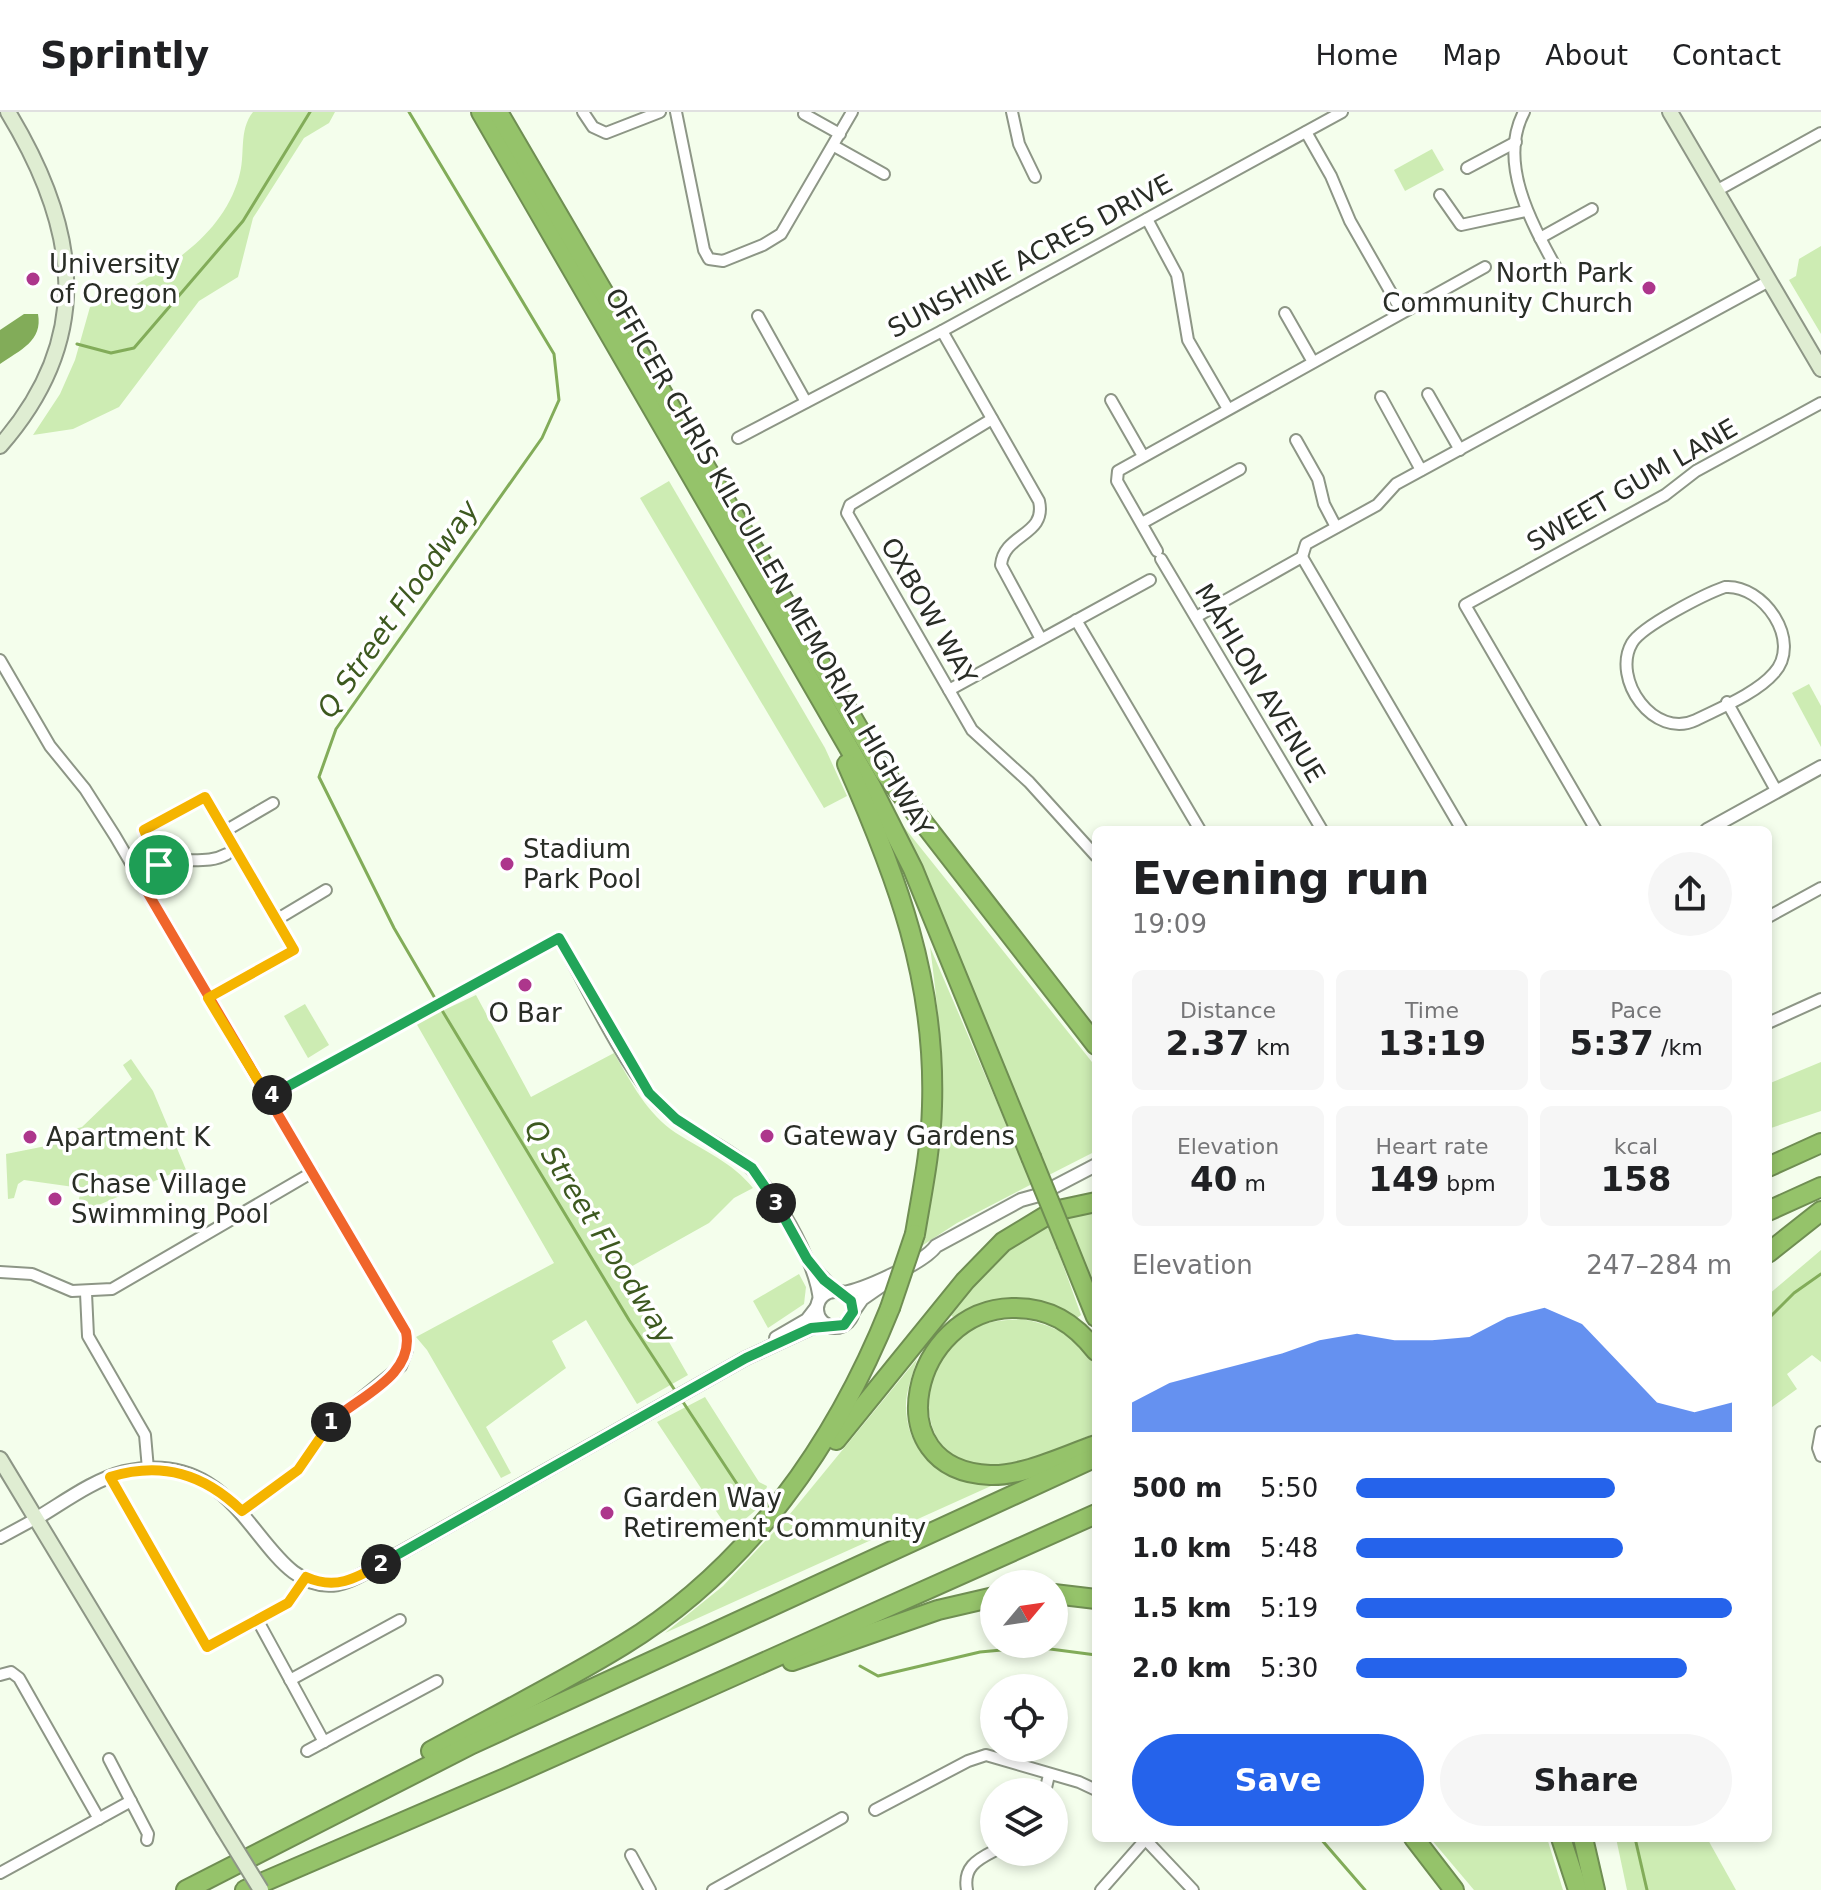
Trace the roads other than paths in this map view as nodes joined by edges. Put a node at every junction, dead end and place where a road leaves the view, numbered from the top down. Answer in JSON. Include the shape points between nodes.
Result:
{"nodes":[{"id":1,"x":8,"y":112,"type":"edge"},
{"id":2,"x":481,"y":112,"type":"edge"},
{"id":3,"x":498,"y":112,"type":"edge"},
{"id":4,"x":583,"y":112,"type":"edge"},
{"id":5,"x":660,"y":112,"type":"edge"},
{"id":6,"x":676,"y":112,"type":"edge"},
{"id":7,"x":852,"y":112,"type":"edge"},
{"id":8,"x":1012,"y":112,"type":"edge"},
{"id":9,"x":1342,"y":112,"type":"edge"},
{"id":10,"x":1524,"y":112,"type":"edge"},
{"id":11,"x":1670,"y":112,"type":"edge"},
{"id":12,"x":804,"y":114,"type":"dead end"},
{"id":13,"x":1306,"y":132,"type":"junction"},
{"id":14,"x":1821,"y":133,"type":"edge"},
{"id":15,"x":840,"y":134,"type":"junction"},
{"id":16,"x":1516,"y":142,"type":"junction"},
{"id":17,"x":834,"y":146,"type":"junction"},
{"id":18,"x":1467,"y":168,"type":"dead end"},
{"id":19,"x":884,"y":174,"type":"dead end"},
{"id":20,"x":1035,"y":177,"type":"dead end"},
{"id":21,"x":1716,"y":191,"type":"junction"},
{"id":22,"x":1440,"y":195,"type":"dead end"},
{"id":23,"x":1592,"y":209,"type":"dead end"},
{"id":24,"x":1526,"y":211,"type":"junction"},
{"id":25,"x":1147,"y":219,"type":"junction"},
{"id":26,"x":1540,"y":238,"type":"junction"},
{"id":27,"x":1485,"y":267,"type":"dead end"},
{"id":28,"x":1560,"y":275,"type":"dead end"},
{"id":29,"x":1769,"y":281,"type":"junction"},
{"id":30,"x":1402,"y":312,"type":"junction"},
{"id":31,"x":1285,"y":313,"type":"dead end"},
{"id":32,"x":758,"y":316,"type":"dead end"},
{"id":33,"x":942,"y":331,"type":"junction"},
{"id":34,"x":1313,"y":362,"type":"junction"},
{"id":35,"x":1821,"y":369,"type":"edge"},
{"id":36,"x":1428,"y":394,"type":"dead end"},
{"id":37,"x":1381,"y":397,"type":"dead end"},
{"id":38,"x":1111,"y":400,"type":"dead end"},
{"id":39,"x":806,"y":402,"type":"junction"},
{"id":40,"x":1821,"y":403,"type":"edge"},
{"id":41,"x":1228,"y":409,"type":"junction"},
{"id":42,"x":992,"y":419,"type":"junction"},
{"id":43,"x":738,"y":438,"type":"dead end"},
{"id":44,"x":1296,"y":440,"type":"dead end"},
{"id":45,"x":0,"y":446,"type":"edge"},
{"id":46,"x":1460,"y":450,"type":"junction"},
{"id":47,"x":1143,"y":456,"type":"junction"},
{"id":48,"x":1240,"y":469,"type":"dead end"},
{"id":49,"x":1421,"y":470,"type":"junction"},
{"id":50,"x":1142,"y":523,"type":"junction"},
{"id":51,"x":1336,"y":527,"type":"junction"},
{"id":52,"x":1302,"y":557,"type":"junction"},
{"id":53,"x":1150,"y":580,"type":"dead end"},
{"id":54,"x":1196,"y":617,"type":"junction"},
{"id":55,"x":1076,"y":620,"type":"junction"},
{"id":56,"x":1041,"y":639,"type":"junction"},
{"id":57,"x":0,"y":660,"type":"edge"},
{"id":58,"x":806,"y":673,"type":"junction"},
{"id":59,"x":949,"y":690,"type":"junction"},
{"id":60,"x":1727,"y":702,"type":"junction"},
{"id":61,"x":1821,"y":767,"type":"edge"},
{"id":62,"x":1777,"y":792,"type":"junction"},
{"id":63,"x":273,"y":803,"type":"dead end"},
{"id":64,"x":1198,"y":826,"type":"edge"},
{"id":65,"x":1320,"y":826,"type":"edge"},
{"id":66,"x":1460,"y":826,"type":"edge"},
{"id":67,"x":1594,"y":826,"type":"edge"},
{"id":68,"x":1718,"y":826,"type":"edge"},
{"id":69,"x":225,"y":831,"type":"junction"},
{"id":70,"x":1092,"y":852,"type":"edge"},
{"id":71,"x":227,"y":854,"type":"dead end"},
{"id":72,"x":159,"y":865,"type":"junction"},
{"id":73,"x":139,"y":878,"type":"junction"},
{"id":74,"x":1821,"y":888,"type":"edge"},
{"id":75,"x":326,"y":890,"type":"dead end"},
{"id":76,"x":1772,"y":915,"type":"edge"},
{"id":77,"x":276,"y":920,"type":"junction"},
{"id":78,"x":208,"y":998,"type":"junction"},
{"id":79,"x":1821,"y":999,"type":"edge"},
{"id":80,"x":1772,"y":1021,"type":"edge"},
{"id":81,"x":1092,"y":1040,"type":"edge"},
{"id":82,"x":268,"y":1097,"type":"junction"},
{"id":83,"x":1821,"y":1143,"type":"edge"},
{"id":84,"x":1772,"y":1165,"type":"edge"},
{"id":85,"x":1092,"y":1167,"type":"edge"},
{"id":86,"x":313,"y":1172,"type":"junction"},
{"id":87,"x":1821,"y":1187,"type":"edge"},
{"id":88,"x":1050,"y":1189,"type":"dead end"},
{"id":89,"x":1092,"y":1203,"type":"edge"},
{"id":90,"x":1772,"y":1209,"type":"edge"},
{"id":91,"x":1821,"y":1211,"type":"edge"},
{"id":92,"x":1772,"y":1250,"type":"edge"},
{"id":93,"x":930,"y":1254,"type":"junction"},
{"id":94,"x":807,"y":1259,"type":"junction"},
{"id":95,"x":910,"y":1265,"type":"junction"},
{"id":96,"x":0,"y":1272,"type":"edge"},
{"id":97,"x":86,"y":1293,"type":"junction"},
{"id":98,"x":840,"y":1293,"type":"junction"},
{"id":99,"x":818,"y":1304,"type":"junction"},
{"id":100,"x":1092,"y":1307,"type":"edge"},
{"id":101,"x":853,"y":1312,"type":"junction"},
{"id":102,"x":827,"y":1325,"type":"junction"},
{"id":103,"x":1092,"y":1347,"type":"edge"},
{"id":104,"x":753,"y":1354,"type":"junction"},
{"id":105,"x":1821,"y":1432,"type":"edge"},
{"id":106,"x":1092,"y":1446,"type":"edge"},
{"id":107,"x":1821,"y":1456,"type":"edge"},
{"id":108,"x":0,"y":1459,"type":"edge"},
{"id":109,"x":1092,"y":1459,"type":"edge"},
{"id":110,"x":148,"y":1469,"type":"junction"},
{"id":111,"x":110,"y":1477,"type":"junction"},
{"id":112,"x":780,"y":1506,"type":"junction"},
{"id":113,"x":242,"y":1511,"type":"junction"},
{"id":114,"x":1092,"y":1516,"type":"edge"},
{"id":115,"x":37,"y":1518,"type":"junction"},
{"id":116,"x":0,"y":1538,"type":"edge"},
{"id":117,"x":306,"y":1577,"type":"junction"},
{"id":118,"x":1068,"y":1596,"type":"edge"},
{"id":119,"x":1092,"y":1599,"type":"edge"},
{"id":120,"x":980,"y":1600,"type":"edge"},
{"id":121,"x":400,"y":1620,"type":"dead end"},
{"id":122,"x":258,"y":1621,"type":"junction"},
{"id":123,"x":0,"y":1675,"type":"edge"},
{"id":124,"x":290,"y":1680,"type":"junction"},
{"id":125,"x":437,"y":1681,"type":"dead end"},
{"id":126,"x":706,"y":1689,"type":"junction"},
{"id":127,"x":324,"y":1742,"type":"junction"},
{"id":128,"x":307,"y":1751,"type":"dead end"},
{"id":129,"x":109,"y":1759,"type":"dead end"},
{"id":130,"x":1049,"y":1775,"type":"junction"},
{"id":131,"x":1048,"y":1778,"type":"edge"},
{"id":132,"x":1092,"y":1789,"type":"edge"},
{"id":133,"x":131,"y":1801,"type":"junction"},
{"id":134,"x":345,"y":1806,"type":"junction"},
{"id":135,"x":875,"y":1810,"type":"dead end"},
{"id":136,"x":842,"y":1818,"type":"dead end"},
{"id":137,"x":99,"y":1819,"type":"junction"},
{"id":138,"x":147,"y":1840,"type":"dead end"},
{"id":139,"x":1141,"y":1842,"type":"edge"},
{"id":140,"x":1147,"y":1842,"type":"edge"},
{"id":141,"x":1408,"y":1842,"type":"edge"},
{"id":142,"x":1417,"y":1842,"type":"edge"},
{"id":143,"x":1562,"y":1842,"type":"edge"},
{"id":144,"x":1584,"y":1842,"type":"edge"},
{"id":145,"x":631,"y":1855,"type":"dead end"},
{"id":146,"x":980,"y":1860,"type":"edge"},
{"id":147,"x":0,"y":1873,"type":"edge"},
{"id":148,"x":1452,"y":1887,"type":"edge"},
{"id":149,"x":186,"y":1890,"type":"edge"},
{"id":150,"x":245,"y":1890,"type":"edge"},
{"id":151,"x":261,"y":1890,"type":"edge"},
{"id":152,"x":650,"y":1890,"type":"edge"},
{"id":153,"x":713,"y":1890,"type":"edge"},
{"id":154,"x":967,"y":1890,"type":"edge"},
{"id":155,"x":1101,"y":1890,"type":"edge"},
{"id":156,"x":1193,"y":1890,"type":"edge"},
{"id":157,"x":1578,"y":1890,"type":"edge"},
{"id":158,"x":1595,"y":1890,"type":"edge"}],
"edges":[{"from":1,"to":45,"type":"main road","via":[[53,202],[65,263],[66,309],[61,344],[46,378]]},
{"from":2,"to":58,"type":"highway","name":"OFFICER CHRIS KILCULLEN MEMORIAL HIGHWAY"},
{"from":3,"to":81,"type":"highway","name":"OFFICER CHRIS KILCULLEN MEMORIAL HIGHWAY","via":[[884,772]]},
{"from":4,"to":5,"type":"street","via":[[593,127],[606,133]]},
{"from":6,"to":17,"type":"street","via":[[709,259],[723,261],[781,234]]},
{"from":7,"to":15,"type":"street"},
{"from":8,"to":20,"type":"street","via":[[1021,150]]},
{"from":9,"to":13,"type":"street","name":"SUNSHINE ACRES DRIVE"},
{"from":10,"to":16,"type":"street"},
{"from":11,"to":21,"type":"main road"},
{"from":12,"to":15,"type":"street"},
{"from":13,"to":25,"type":"street","name":"SUNSHINE ACRES DRIVE"},
{"from":13,"to":30,"type":"street"},
{"from":14,"to":21,"type":"street"},
{"from":15,"to":17,"type":"street"},
{"from":16,"to":18,"type":"street"},
{"from":16,"to":24,"type":"street"},
{"from":17,"to":19,"type":"street"},
{"from":21,"to":29,"type":"main road"},
{"from":22,"to":24,"type":"street","via":[[1461,225]]},
{"from":23,"to":26,"type":"street"},
{"from":24,"to":26,"type":"street"},
{"from":25,"to":33,"type":"street","name":"SUNSHINE ACRES DRIVE"},
{"from":25,"to":41,"type":"street","via":[[1177,275],[1188,340]]},
{"from":26,"to":28,"type":"street"},
{"from":27,"to":30,"type":"street"},
{"from":29,"to":35,"type":"main road"},
{"from":29,"to":46,"type":"street"},
{"from":30,"to":34,"type":"street"},
{"from":31,"to":34,"type":"street"},
{"from":32,"to":39,"type":"street"},
{"from":33,"to":39,"type":"street","name":"SUNSHINE ACRES DRIVE"},
{"from":33,"to":42,"type":"street"},
{"from":34,"to":41,"type":"street"},
{"from":36,"to":46,"type":"street"},
{"from":37,"to":49,"type":"street"},
{"from":38,"to":47,"type":"street"},
{"from":39,"to":43,"type":"street","name":"SUNSHINE ACRES DRIVE"},
{"from":40,"to":67,"type":"street","name":"SWEET GUM LANE","via":[[1465,605]]},
{"from":41,"to":47,"type":"street"},
{"from":42,"to":56,"type":"street","via":[[1040,506],[1037,524],[1007,545],[1001,565]]},
{"from":42,"to":59,"type":"street","name":"OXBOW WAY","via":[[846,510]]},
{"from":44,"to":51,"type":"street"},
{"from":46,"to":49,"type":"street"},
{"from":47,"to":50,"type":"street","name":"MAHLON AVENUE","via":[[1116,477]]},
{"from":48,"to":50,"type":"street"},
{"from":49,"to":51,"type":"street","via":[[1393,486],[1377,505]]},
{"from":50,"to":54,"type":"street","name":"MAHLON AVENUE"},
{"from":51,"to":52,"type":"street","via":[[1303,546]]},
{"from":52,"to":54,"type":"street"},
{"from":52,"to":66,"type":"street"},
{"from":53,"to":55,"type":"street"},
{"from":54,"to":65,"type":"street","name":"MAHLON AVENUE"},
{"from":55,"to":56,"type":"street"},
{"from":55,"to":64,"type":"street"},
{"from":56,"to":59,"type":"street"},
{"from":57,"to":73,"type":"street","via":[[50,746],[89,796]]},
{"from":58,"to":100,"type":"highway","name":"OFFICER CHRIS KILCULLEN MEMORIAL HIGHWAY","bridge":true,"via":[[913,869]]},
{"from":58,"to":112,"type":"highway","bridge":true,"via":[[900,888],[927,1003],[932,1107],[915,1234],[890,1308],[856,1386]]},
{"from":59,"to":70,"type":"street","name":"OXBOW WAY","via":[[975,734],[1029,782]]},
{"from":60,"to":60,"type":"street","via":[[1684,724],[1661,721],[1642,704],[1629,680],[1626,660],[1643,631],[1721,589],[1737,586],[1767,605],[1784,649],[1771,677]]},
{"from":60,"to":62,"type":"street"},
{"from":61,"to":62,"type":"street"},
{"from":62,"to":68,"type":"street"},
{"from":63,"to":69,"type":"street"},
{"from":69,"to":72,"type":"street","via":[[205,797],[144,830]]},
{"from":69,"to":77,"type":"street"},
{"from":71,"to":72,"type":"street","via":[[213,862],[187,859]]},
{"from":72,"to":73,"type":"street"},
{"from":73,"to":78,"type":"street"},
{"from":74,"to":76,"type":"street"},
{"from":75,"to":77,"type":"street"},
{"from":77,"to":78,"type":"street","via":[[294,950]]},
{"from":78,"to":82,"type":"street"},
{"from":79,"to":80,"type":"street"},
{"from":82,"to":86,"type":"street"},
{"from":82,"to":94,"type":"street","via":[[559,938],[649,1093],[676,1119],[752,1168]]},
{"from":83,"to":84,"type":"highway"},
{"from":85,"to":88,"type":"street"},
{"from":86,"to":97,"type":"street","via":[[127,1283]]},
{"from":86,"to":113,"type":"street","via":[[406,1332],[407,1350],[391,1376],[328,1425],[298,1470]]},
{"from":87,"to":90,"type":"highway"},
{"from":89,"to":112,"type":"highway","via":[[1033,1221],[986,1257]]},
{"from":91,"to":92,"type":"highway"},
{"from":93,"to":93,"type":"street","via":[[940,1253],[1039,1195],[936,1246]]},
{"from":93,"to":95,"type":"street"},
{"from":94,"to":98,"type":"street"},
{"from":94,"to":99,"type":"street"},
{"from":95,"to":98,"type":"street"},
{"from":95,"to":101,"type":"street","via":[[862,1299]]},
{"from":96,"to":97,"type":"street","via":[[32,1274]]},
{"from":97,"to":110,"type":"street","via":[[88,1336],[145,1435]]},
{"from":98,"to":99,"type":"street","via":[[827,1294]]},
{"from":98,"to":101,"type":"street","via":[[851,1301]]},
{"from":99,"to":102,"type":"street","via":[[819,1318]]},
{"from":99,"to":104,"type":"street","via":[[807,1320]]},
{"from":101,"to":102,"type":"street","via":[[844,1325]]},
{"from":102,"to":104,"type":"street"},
{"from":103,"to":106,"type":"highway","via":[[1073,1326],[1049,1313],[1017,1308],[986,1312],[961,1324],[934,1353],[922,1377],[918,1413],[928,1446],[939,1459],[972,1473],[1013,1472]]},
{"from":104,"to":117,"type":"street","via":[[353,1579],[328,1585]]},
{"from":105,"to":107,"type":"street"},
{"from":108,"to":115,"type":"main road"},
{"from":109,"to":134,"type":"highway"},
{"from":110,"to":111,"type":"street"},
{"from":110,"to":113,"type":"street","via":[[199,1478]]},
{"from":111,"to":115,"type":"street"},
{"from":111,"to":122,"type":"street","via":[[207,1647]]},
{"from":112,"to":134,"type":"highway","via":[[709,1579],[623,1645],[366,1788]]},
{"from":113,"to":117,"type":"street","via":[[274,1557]]},
{"from":114,"to":126,"type":"highway"},
{"from":115,"to":116,"type":"street"},
{"from":115,"to":151,"type":"main road","bridge":true},
{"from":117,"to":122,"type":"street","via":[[295,1597]]},
{"from":118,"to":119,"type":"highway"},
{"from":120,"to":126,"type":"highway"},
{"from":121,"to":124,"type":"street"},
{"from":122,"to":124,"type":"street"},
{"from":123,"to":137,"type":"street","via":[[11,1672],[19,1678]]},
{"from":124,"to":127,"type":"street"},
{"from":125,"to":127,"type":"street"},
{"from":126,"to":150,"type":"highway"},
{"from":127,"to":128,"type":"street"},
{"from":129,"to":133,"type":"street"},
{"from":130,"to":131,"type":"street"},
{"from":130,"to":132,"type":"street"},
{"from":130,"to":135,"type":"street","via":[[986,1755]]},
{"from":133,"to":137,"type":"street"},
{"from":133,"to":138,"type":"street"},
{"from":134,"to":149,"type":"highway"},
{"from":136,"to":153,"type":"street"},
{"from":137,"to":147,"type":"street"},
{"from":139,"to":155,"type":"street"},
{"from":140,"to":156,"type":"street"},
{"from":141,"to":148,"type":"highway"},
{"from":142,"to":148,"type":"highway"},
{"from":143,"to":157,"type":"highway"},
{"from":144,"to":158,"type":"highway"},
{"from":145,"to":152,"type":"street"},
{"from":146,"to":154,"type":"street","via":[[965,1877]]}]}
